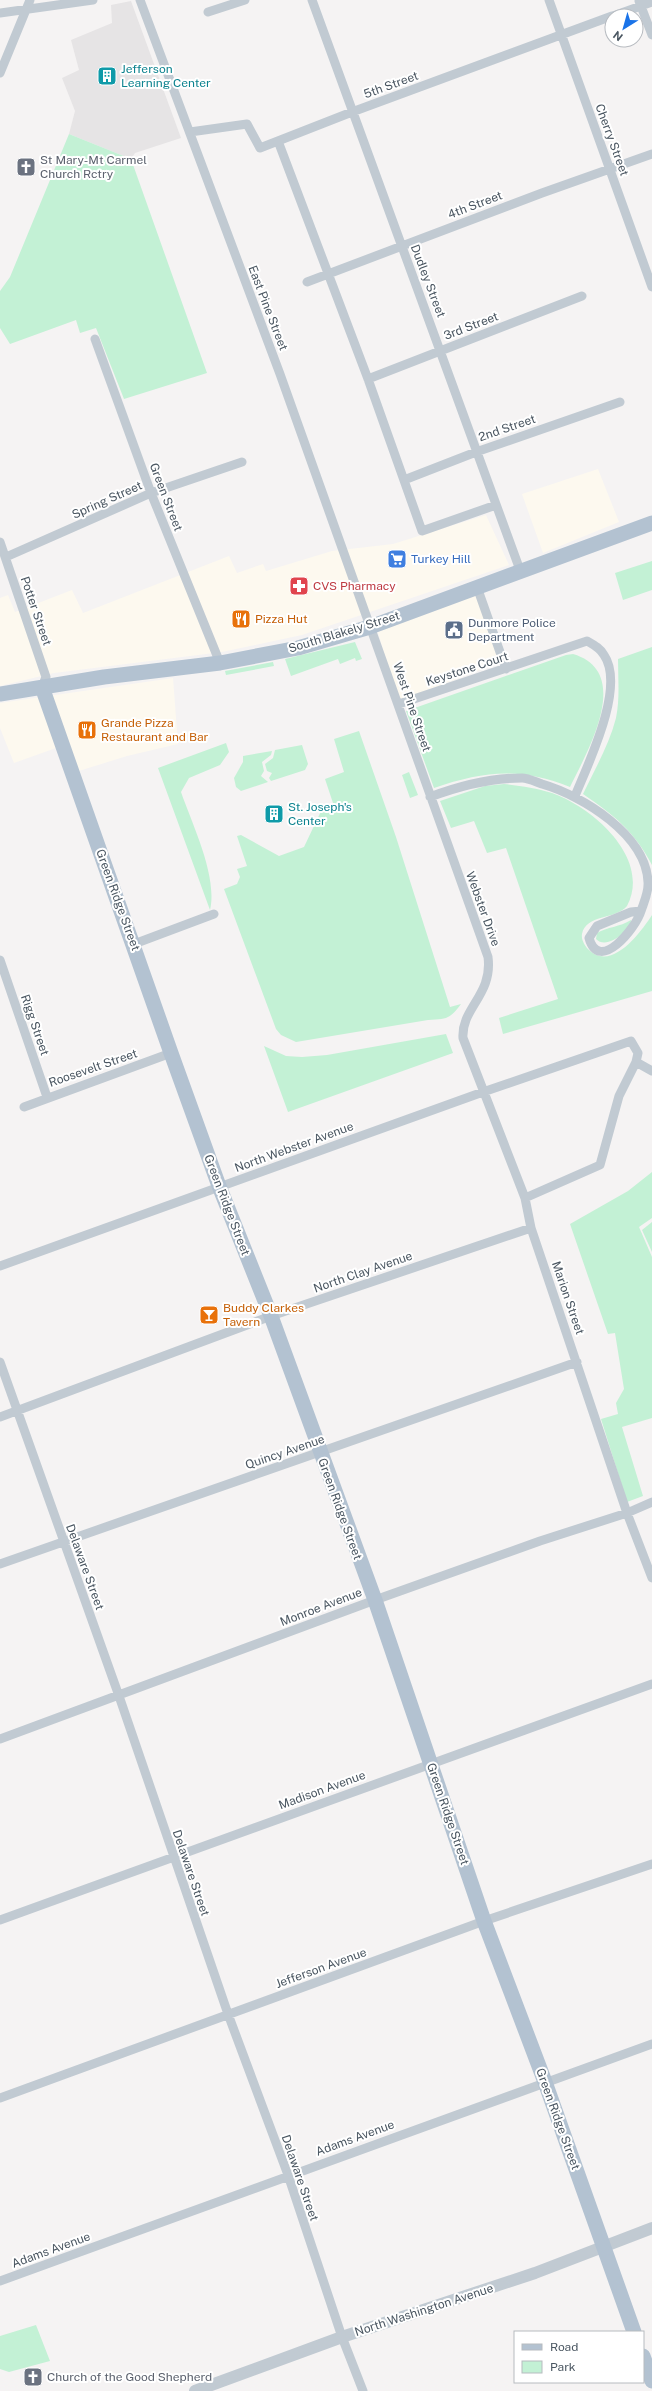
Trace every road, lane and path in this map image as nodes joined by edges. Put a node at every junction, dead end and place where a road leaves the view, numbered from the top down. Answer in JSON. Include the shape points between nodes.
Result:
{"nodes":[{"id":1,"x":93,"y":0,"type":"edge"},
{"id":2,"x":140,"y":0,"type":"edge"},
{"id":3,"x":245,"y":0,"type":"edge"},
{"id":4,"x":312,"y":0,"type":"edge"},
{"id":5,"x":549,"y":0,"type":"edge"},
{"id":6,"x":652,"y":2,"type":"edge"},
{"id":7,"x":640,"y":3,"type":"edge"},
{"id":8,"x":28,"y":4,"type":"edge"},
{"id":9,"x":629,"y":8,"type":"edge"},
{"id":10,"x":208,"y":12,"type":"dead end"},
{"id":11,"x":0,"y":13,"type":"edge"},
{"id":12,"x":604,"y":19,"type":"edge"},
{"id":13,"x":562,"y":35,"type":"junction"},
{"id":14,"x":652,"y":35,"type":"edge"},
{"id":15,"x":0,"y":73,"type":"edge"},
{"id":16,"x":352,"y":112,"type":"junction"},
{"id":17,"x":190,"y":132,"type":"junction"},
{"id":18,"x":278,"y":141,"type":"junction"},
{"id":19,"x":652,"y":154,"type":"edge"},
{"id":20,"x":609,"y":170,"type":"junction"},
{"id":21,"x":401,"y":246,"type":"junction"},
{"id":22,"x":328,"y":274,"type":"junction"},
{"id":23,"x":307,"y":282,"type":"dead end"},
{"id":24,"x":652,"y":287,"type":"edge"},
{"id":25,"x":582,"y":296,"type":"dead end"},
{"id":26,"x":95,"y":339,"type":"dead end"},
{"id":27,"x":441,"y":350,"type":"junction"},
{"id":28,"x":368,"y":379,"type":"junction"},
{"id":29,"x":620,"y":402,"type":"dead end"},
{"id":30,"x":476,"y":452,"type":"junction"},
{"id":31,"x":242,"y":462,"type":"dead end"},
{"id":32,"x":404,"y":480,"type":"junction"},
{"id":33,"x":151,"y":493,"type":"junction"},
{"id":34,"x":496,"y":505,"type":"junction"},
{"id":35,"x":652,"y":523,"type":"edge"},
{"id":36,"x":0,"y":542,"type":"edge"},
{"id":37,"x":6,"y":557,"type":"junction"},
{"id":38,"x":520,"y":570,"type":"junction"},
{"id":39,"x":477,"y":587,"type":"junction"},
{"id":40,"x":370,"y":626,"type":"junction"},
{"id":41,"x":220,"y":663,"type":"junction"},
{"id":42,"x":506,"y":669,"type":"junction"},
{"id":43,"x":42,"y":687,"type":"junction"},
{"id":44,"x":0,"y":694,"type":"edge"},
{"id":45,"x":399,"y":704,"type":"junction"},
{"id":46,"x":575,"y":796,"type":"junction"},
{"id":47,"x":430,"y":797,"type":"junction"},
{"id":48,"x":641,"y":912,"type":"junction"},
{"id":49,"x":214,"y":914,"type":"dead end"},
{"id":50,"x":134,"y":944,"type":"junction"},
{"id":51,"x":0,"y":960,"type":"edge"},
{"id":52,"x":462,"y":1027,"type":"joint"},
{"id":53,"x":171,"y":1053,"type":"junction"},
{"id":54,"x":636,"y":1062,"type":"junction"},
{"id":55,"x":652,"y":1071,"type":"edge"},
{"id":56,"x":483,"y":1092,"type":"junction"},
{"id":57,"x":47,"y":1097,"type":"junction"},
{"id":58,"x":24,"y":1107,"type":"dead end"},
{"id":59,"x":220,"y":1186,"type":"junction"},
{"id":60,"x":525,"y":1198,"type":"junction"},
{"id":61,"x":531,"y":1228,"type":"junction"},
{"id":62,"x":0,"y":1266,"type":"edge"},
{"id":63,"x":271,"y":1316,"type":"junction"},
{"id":64,"x":0,"y":1362,"type":"edge"},
{"id":65,"x":578,"y":1362,"type":"junction"},
{"id":66,"x":17,"y":1411,"type":"junction"},
{"id":67,"x":0,"y":1417,"type":"edge"},
{"id":68,"x":320,"y":1453,"type":"junction"},
{"id":69,"x":652,"y":1502,"type":"edge"},
{"id":70,"x":627,"y":1513,"type":"junction"},
{"id":71,"x":63,"y":1542,"type":"junction"},
{"id":72,"x":0,"y":1564,"type":"edge"},
{"id":73,"x":652,"y":1578,"type":"edge"},
{"id":74,"x":375,"y":1600,"type":"junction"},
{"id":75,"x":652,"y":1684,"type":"edge"},
{"id":76,"x":119,"y":1696,"type":"junction"},
{"id":77,"x":0,"y":1738,"type":"edge"},
{"id":78,"x":430,"y":1763,"type":"junction"},
{"id":79,"x":173,"y":1857,"type":"junction"},
{"id":80,"x":652,"y":1864,"type":"edge"},
{"id":81,"x":0,"y":1920,"type":"edge"},
{"id":82,"x":484,"y":1922,"type":"junction"},
{"id":83,"x":228,"y":2014,"type":"junction"},
{"id":84,"x":652,"y":2044,"type":"edge"},
{"id":85,"x":545,"y":2082,"type":"junction"},
{"id":86,"x":0,"y":2098,"type":"edge"},
{"id":87,"x":288,"y":2175,"type":"junction"},
{"id":88,"x":652,"y":2228,"type":"edge"},
{"id":89,"x":604,"y":2246,"type":"junction"},
{"id":90,"x":0,"y":2281,"type":"edge"},
{"id":91,"x":634,"y":2331,"type":"edge"},
{"id":92,"x":342,"y":2337,"type":"junction"},
{"id":93,"x":644,"y":2359,"type":"edge"},
{"id":94,"x":652,"y":2381,"type":"edge"},
{"id":95,"x":195,"y":2391,"type":"edge"},
{"id":96,"x":363,"y":2391,"type":"edge"}],
"edges":[{"from":1,"to":8,"type":"street"},
{"from":2,"to":17,"type":"street","name":"East Pine Street"},
{"from":3,"to":10,"type":"street"},
{"from":4,"to":16,"type":"street","name":"Dudley Street"},
{"from":5,"to":13,"type":"street","name":"Cherry Street"},
{"from":6,"to":7,"type":"street","name":"5th Street"},
{"from":7,"to":9,"type":"street","name":"5th Street"},
{"from":7,"to":14,"type":"street"},
{"from":8,"to":11,"type":"street"},
{"from":8,"to":15,"type":"street"},
{"from":12,"to":13,"type":"street","name":"5th Street"},
{"from":13,"to":16,"type":"street","name":"5th Street"},
{"from":13,"to":20,"type":"street","name":"Cherry Street"},
{"from":16,"to":18,"type":"street","name":"5th Street"},
{"from":16,"to":21,"type":"street","name":"Dudley Street"},
{"from":17,"to":18,"type":"street","name":"5th Street","via":[[242,123],[250,128],[260,148]]},
{"from":17,"to":40,"type":"street","name":"East Pine Street"},
{"from":18,"to":22,"type":"street"},
{"from":19,"to":20,"type":"street","name":"4th Street"},
{"from":20,"to":21,"type":"street","name":"4th Street"},
{"from":20,"to":24,"type":"street","name":"Cherry Street"},
{"from":21,"to":22,"type":"street","name":"4th Street"},
{"from":21,"to":27,"type":"street","name":"Dudley Street"},
{"from":22,"to":23,"type":"street","name":"4th Street"},
{"from":22,"to":28,"type":"street"},
{"from":25,"to":27,"type":"street","name":"3rd Street"},
{"from":26,"to":33,"type":"street","name":"Green Street"},
{"from":27,"to":28,"type":"street","name":"3rd Street"},
{"from":27,"to":30,"type":"street","name":"Dudley Street"},
{"from":28,"to":32,"type":"street"},
{"from":29,"to":30,"type":"street","name":"2nd Street"},
{"from":30,"to":32,"type":"street","name":"2nd Street"},
{"from":30,"to":34,"type":"street","name":"Dudley Street"},
{"from":31,"to":33,"type":"street","name":"Spring Street"},
{"from":32,"to":34,"type":"street","via":[[422,531]]},
{"from":33,"to":37,"type":"street","name":"Spring Street"},
{"from":33,"to":41,"type":"street","name":"Green Street"},
{"from":34,"to":38,"type":"street","name":"Dudley Street"},
{"from":35,"to":38,"type":"main road","name":"South Blakely Street"},
{"from":36,"to":37,"type":"street","name":"Potter Street"},
{"from":37,"to":43,"type":"street","name":"Potter Street","via":[[46,677]]},
{"from":38,"to":39,"type":"main road","name":"South Blakely Street"},
{"from":39,"to":40,"type":"main road","name":"South Blakely Street"},
{"from":39,"to":42,"type":"street"},
{"from":40,"to":41,"type":"main road","name":"South Blakely Street","via":[[298,648]]},
{"from":40,"to":45,"type":"street","name":"West Pine Street"},
{"from":41,"to":43,"type":"main road","name":"South Blakely Street"},
{"from":42,"to":45,"type":"street","name":"Keystone Court"},
{"from":42,"to":46,"type":"street","name":"Keystone Court","via":[[587,641],[605,656],[611,682],[601,734]]},
{"from":43,"to":44,"type":"main road","name":"South Blakely Street"},
{"from":43,"to":50,"type":"main road","name":"Green Ridge Street"},
{"from":45,"to":47,"type":"street","name":"West Pine Street"},
{"from":46,"to":47,"type":"street","via":[[523,778],[456,787]]},
{"from":46,"to":48,"type":"street","via":[[597,810],[637,849],[648,881]]},
{"from":47,"to":52,"type":"street","name":"Webster Drive","via":[[490,968],[485,988]]},
{"from":48,"to":48,"type":"street","via":[[631,912],[597,926],[589,938],[591,943],[595,948],[608,950],[619,944],[638,921]]},
{"from":49,"to":50,"type":"street"},
{"from":50,"to":53,"type":"main road","name":"Green Ridge Street"},
{"from":51,"to":57,"type":"street","name":"Rigg Street"},
{"from":52,"to":56,"type":"street","name":"Marion Street","via":[[463,1038]]},
{"from":53,"to":57,"type":"street","name":"Roosevelt Street"},
{"from":53,"to":59,"type":"main road","name":"Green Ridge Street"},
{"from":54,"to":55,"type":"street"},
{"from":54,"to":56,"type":"street","via":[[638,1053],[635,1044],[628,1041]]},
{"from":54,"to":60,"type":"street","via":[[615,1109],[600,1165]]},
{"from":56,"to":59,"type":"street","name":"North Webster Avenue"},
{"from":56,"to":60,"type":"street","name":"Marion Street"},
{"from":57,"to":58,"type":"street","name":"Roosevelt Street"},
{"from":59,"to":62,"type":"street","name":"North Webster Avenue"},
{"from":59,"to":63,"type":"main road","name":"Green Ridge Street"},
{"from":60,"to":61,"type":"street","name":"Marion Street"},
{"from":61,"to":63,"type":"street","name":"North Clay Avenue"},
{"from":61,"to":65,"type":"street","name":"Marion Street"},
{"from":63,"to":66,"type":"street","name":"North Clay Avenue"},
{"from":63,"to":68,"type":"main road","name":"Green Ridge Street"},
{"from":64,"to":66,"type":"street","name":"Delaware Street"},
{"from":65,"to":68,"type":"street","name":"Quincy Avenue"},
{"from":65,"to":70,"type":"street","name":"Marion Street"},
{"from":66,"to":67,"type":"street","name":"North Clay Avenue"},
{"from":66,"to":71,"type":"street","name":"Delaware Street"},
{"from":68,"to":71,"type":"street","name":"Quincy Avenue"},
{"from":68,"to":74,"type":"main road","name":"Green Ridge Street"},
{"from":69,"to":70,"type":"street","name":"Monroe Avenue"},
{"from":70,"to":73,"type":"street","name":"Marion Street"},
{"from":70,"to":74,"type":"street","name":"Monroe Avenue"},
{"from":71,"to":72,"type":"street","name":"Quincy Avenue"},
{"from":71,"to":76,"type":"street","name":"Delaware Street"},
{"from":74,"to":76,"type":"street","name":"Monroe Avenue"},
{"from":74,"to":78,"type":"main road","name":"Green Ridge Street"},
{"from":75,"to":78,"type":"street","name":"Madison Avenue"},
{"from":76,"to":77,"type":"street","name":"Monroe Avenue"},
{"from":76,"to":79,"type":"street","name":"Delaware Street"},
{"from":78,"to":79,"type":"street","name":"Madison Avenue"},
{"from":78,"to":82,"type":"main road","name":"Green Ridge Street"},
{"from":79,"to":81,"type":"street","name":"Madison Avenue"},
{"from":79,"to":83,"type":"street","name":"Delaware Street"},
{"from":80,"to":82,"type":"street","name":"Jefferson Avenue"},
{"from":82,"to":83,"type":"street","name":"Jefferson Avenue"},
{"from":82,"to":85,"type":"main road","name":"Green Ridge Street"},
{"from":83,"to":86,"type":"street","name":"Jefferson Avenue"},
{"from":83,"to":87,"type":"street","name":"Delaware Street"},
{"from":84,"to":85,"type":"street","name":"Adams Avenue"},
{"from":85,"to":87,"type":"street","name":"Adams Avenue"},
{"from":85,"to":89,"type":"main road","name":"Green Ridge Street"},
{"from":87,"to":90,"type":"street","name":"Adams Avenue"},
{"from":87,"to":92,"type":"street","name":"Delaware Street"},
{"from":88,"to":89,"type":"street","name":"North Washington Avenue"},
{"from":89,"to":91,"type":"main road","name":"Green Ridge Street"},
{"from":89,"to":92,"type":"street","name":"North Washington Avenue","via":[[535,2273]]},
{"from":92,"to":95,"type":"street","name":"North Washington Avenue"},
{"from":92,"to":96,"type":"street","name":"Delaware Street"},
{"from":93,"to":94,"type":"main road"}]}
